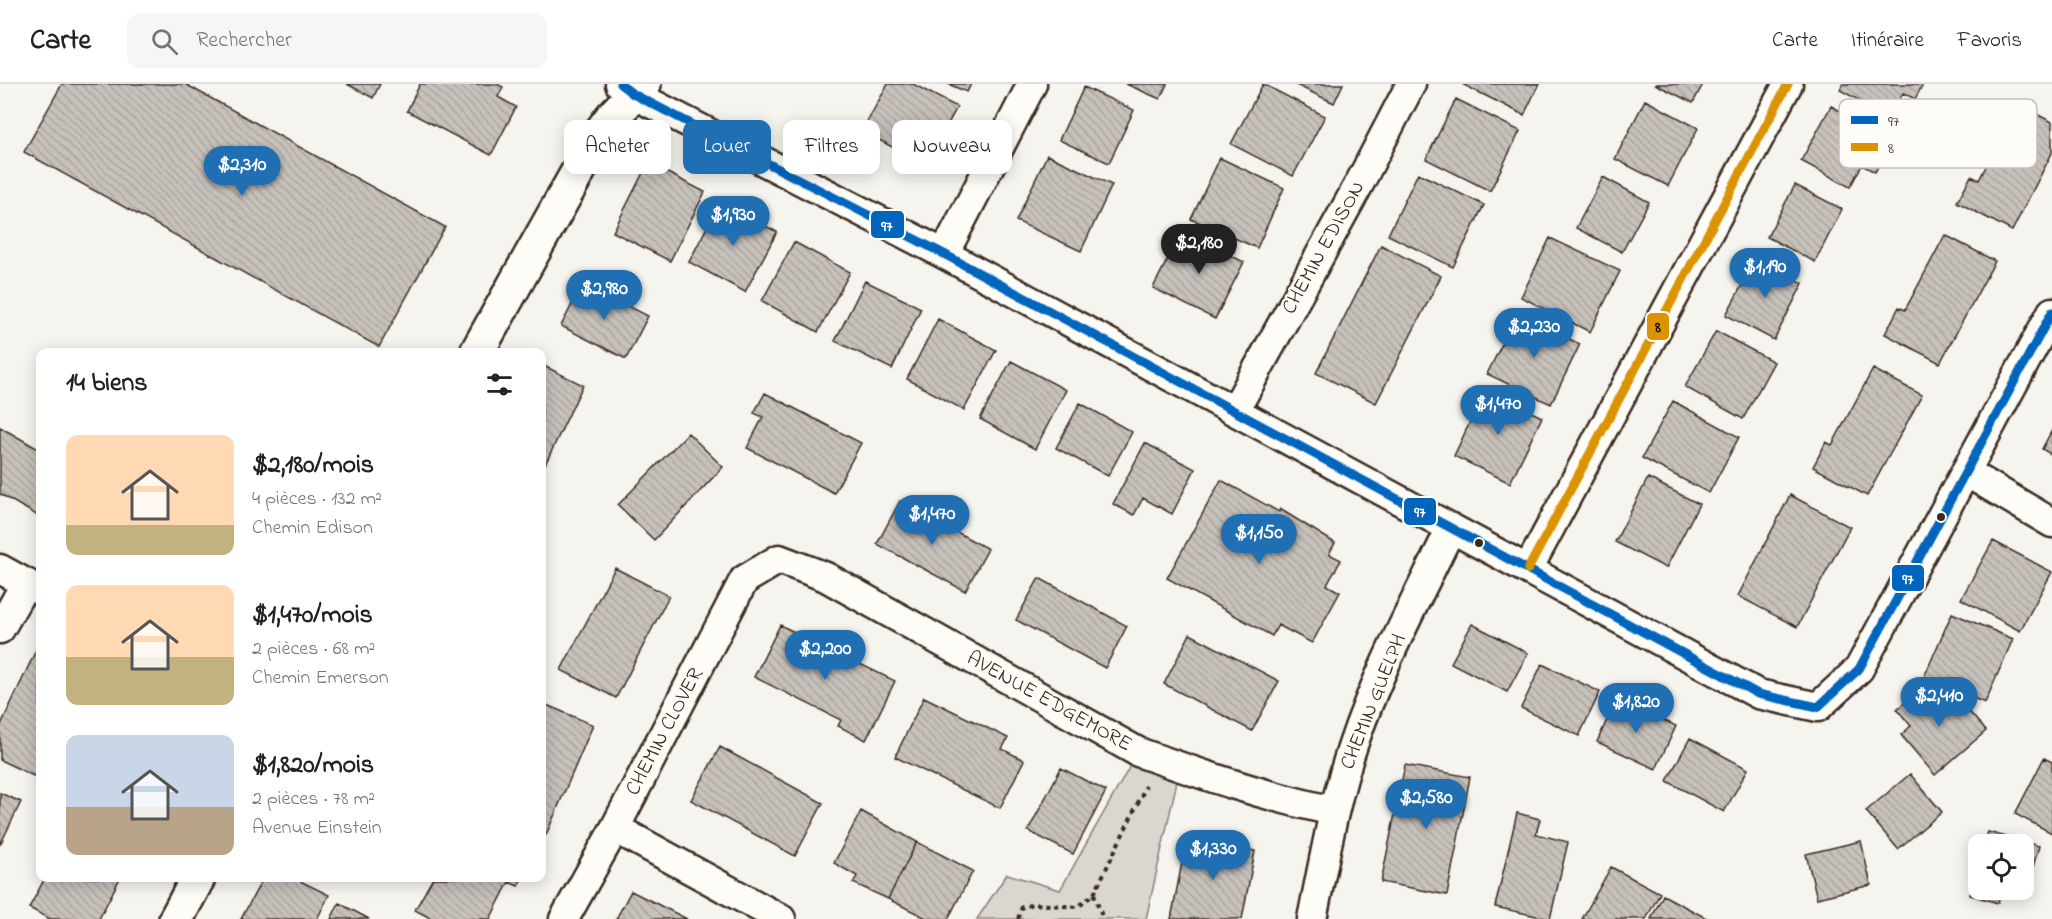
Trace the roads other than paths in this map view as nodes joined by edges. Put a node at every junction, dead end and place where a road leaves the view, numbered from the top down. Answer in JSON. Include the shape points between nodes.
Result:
{"nodes":[{"id":1,"x":1032,"y":84,"type":"edge"},
{"id":2,"x":1411,"y":84,"type":"edge"},
{"id":3,"x":1788,"y":84,"type":"edge"},
{"id":4,"x":633,"y":86,"type":"edge"},
{"id":5,"x":944,"y":254,"type":"junction"},
{"id":6,"x":2052,"y":312,"type":"edge"},
{"id":7,"x":479,"y":348,"type":"edge"},
{"id":8,"x":1235,"y":411,"type":"junction"},
{"id":9,"x":1966,"y":472,"type":"junction"},
{"id":10,"x":2052,"y":524,"type":"edge"},
{"id":11,"x":1451,"y":528,"type":"junction"},
{"id":12,"x":779,"y":559,"type":"joint"},
{"id":13,"x":0,"y":569,"type":"edge"},
{"id":14,"x":1528,"y":569,"type":"junction"},
{"id":15,"x":33,"y":587,"type":"edge"},
{"id":16,"x":0,"y":629,"type":"edge"},
{"id":17,"x":1334,"y":811,"type":"junction"},
{"id":18,"x":615,"y":828,"type":"junction"},
{"id":19,"x":196,"y":882,"type":"edge"},
{"id":20,"x":176,"y":919,"type":"edge"},
{"id":21,"x":564,"y":919,"type":"edge"},
{"id":22,"x":781,"y":919,"type":"edge"},
{"id":23,"x":1312,"y":919,"type":"edge"}],
"edges":[{"from":1,"to":5,"type":"street"},
{"from":2,"to":8,"type":"street","name":"CHEMIN EDISON"},
{"from":3,"to":14,"type":"street"},
{"from":4,"to":5,"type":"street"},
{"from":4,"to":7,"type":"street","via":[[597,136]]},
{"from":5,"to":8,"type":"street"},
{"from":6,"to":9,"type":"street"},
{"from":8,"to":11,"type":"street"},
{"from":9,"to":10,"type":"street"},
{"from":9,"to":14,"type":"street","via":[[1859,669],[1818,707],[1758,694]]},
{"from":11,"to":14,"type":"street"},
{"from":11,"to":17,"type":"street","name":"CHEMIN GUELPH","via":[[1381,674],[1353,745]]},
{"from":12,"to":17,"type":"street","name":"AVENUE EDGEMORE","via":[[826,577],[1138,752],[1286,801]]},
{"from":12,"to":18,"type":"street","name":"CHEMIN CLOVER","via":[[744,580]]},
{"from":13,"to":15,"type":"street"},
{"from":15,"to":16,"type":"street"},
{"from":17,"to":23,"type":"street","name":"CHEMIN GUELPH"},
{"from":18,"to":21,"type":"street","name":"CHEMIN CLOVER"},
{"from":18,"to":22,"type":"street"},
{"from":19,"to":20,"type":"street"}]}
